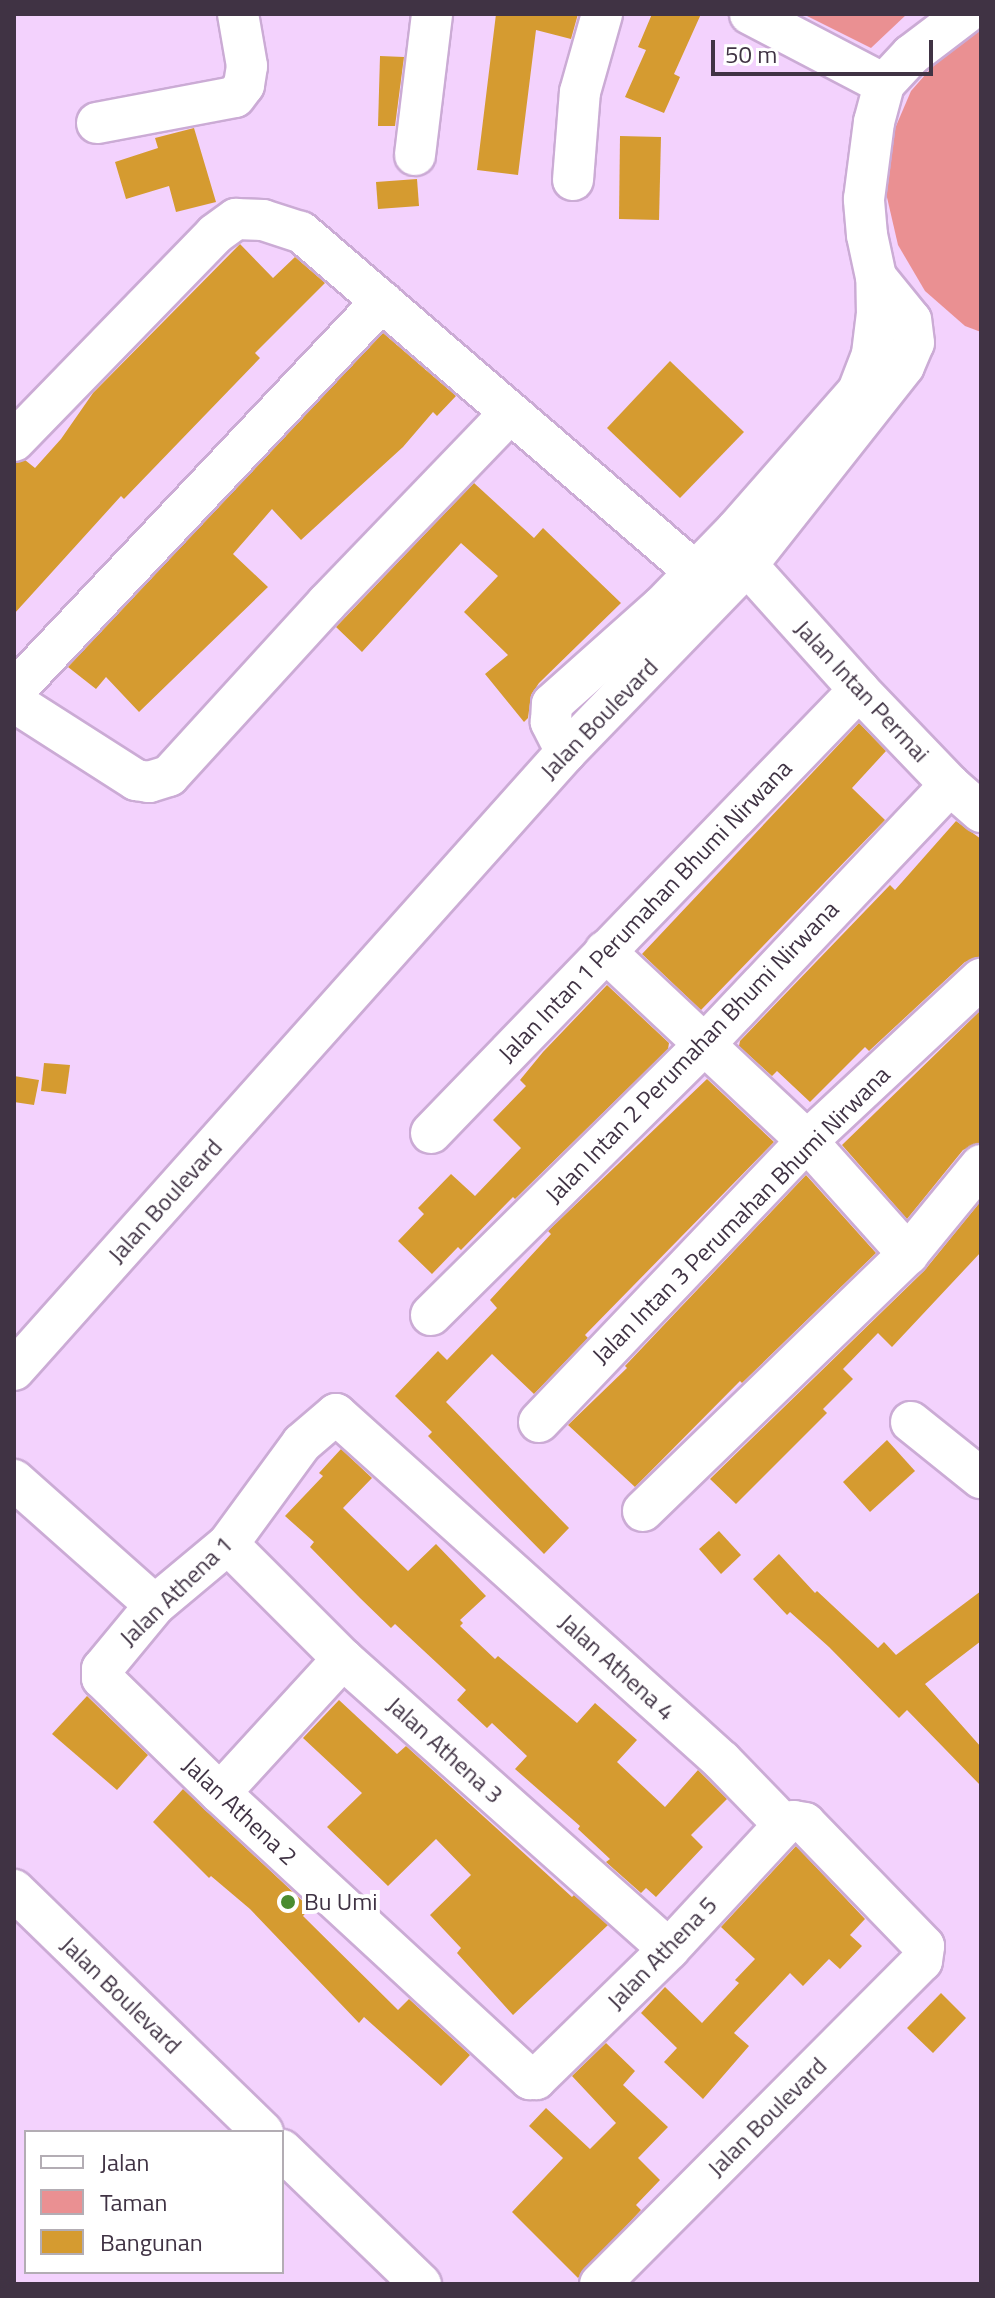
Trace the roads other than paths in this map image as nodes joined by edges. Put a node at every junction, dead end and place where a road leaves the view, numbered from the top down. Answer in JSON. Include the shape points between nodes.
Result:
{"nodes":[{"id":1,"x":238,"y":14,"type":"edge"},
{"id":2,"x":432,"y":14,"type":"edge"},
{"id":3,"x":602,"y":14,"type":"edge"},
{"id":4,"x":750,"y":14,"type":"edge"},
{"id":5,"x":965,"y":14,"type":"edge"},
{"id":6,"x":884,"y":84,"type":"junction"},
{"id":7,"x":97,"y":123,"type":"dead end"},
{"id":8,"x":415,"y":155,"type":"dead end"},
{"id":9,"x":573,"y":180,"type":"dead end"},
{"id":10,"x":876,"y":277,"type":"junction"},
{"id":11,"x":382,"y":301,"type":"junction"},
{"id":12,"x":509,"y":414,"type":"junction"},
{"id":13,"x":14,"y":441,"type":"edge"},
{"id":14,"x":747,"y":565,"type":"junction"},
{"id":15,"x":693,"y":570,"type":"junction"},
{"id":16,"x":859,"y":690,"type":"junction"},
{"id":17,"x":14,"y":691,"type":"edge"},
{"id":18,"x":14,"y":702,"type":"edge"},
{"id":19,"x":566,"y":752,"type":"junction"},
{"id":20,"x":950,"y":785,"type":"junction"},
{"id":21,"x":981,"y":812,"type":"edge"},
{"id":22,"x":605,"y":951,"type":"junction"},
{"id":23,"x":981,"y":979,"type":"edge"},
{"id":24,"x":704,"y":1045,"type":"junction"},
{"id":25,"x":431,"y":1133,"type":"dead end"},
{"id":26,"x":807,"y":1141,"type":"junction"},
{"id":27,"x":981,"y":1165,"type":"edge"},
{"id":28,"x":908,"y":1254,"type":"junction"},
{"id":29,"x":431,"y":1315,"type":"dead end"},
{"id":30,"x":14,"y":1370,"type":"edge"},
{"id":31,"x":539,"y":1422,"type":"dead end"},
{"id":32,"x":911,"y":1422,"type":"dead end"},
{"id":33,"x":302,"y":1443,"type":"joint"},
{"id":34,"x":981,"y":1478,"type":"edge"},
{"id":35,"x":14,"y":1480,"type":"edge"},
{"id":36,"x":643,"y":1511,"type":"dead end"},
{"id":37,"x":228,"y":1544,"type":"junction"},
{"id":38,"x":155,"y":1605,"type":"junction"},
{"id":39,"x":343,"y":1659,"type":"junction"},
{"id":40,"x":106,"y":1661,"type":"joint"},
{"id":41,"x":220,"y":1793,"type":"junction"},
{"id":42,"x":784,"y":1825,"type":"junction"},
{"id":43,"x":14,"y":1890,"type":"edge"},
{"id":44,"x":924,"y":1946,"type":"joint"},
{"id":45,"x":669,"y":1949,"type":"junction"},
{"id":46,"x":536,"y":2079,"type":"joint"},
{"id":47,"x":261,"y":2130,"type":"edge"},
{"id":48,"x":284,"y":2152,"type":"edge"},
{"id":49,"x":421,"y":2284,"type":"edge"},
{"id":50,"x":600,"y":2284,"type":"edge"}],
"edges":[{"from":1,"to":7,"type":"street","via":[[247,66],[244,85],[235,97]]},
{"from":2,"to":8,"type":"street"},
{"from":3,"to":9,"type":"street","via":[[580,92]]},
{"from":4,"to":6,"type":"street"},
{"from":5,"to":6,"type":"street","via":[[911,55]]},
{"from":6,"to":10,"type":"street","via":[[864,199]]},
{"from":10,"to":14,"type":"street","name":"Jalan Boulevard","via":[[911,320],[914,343],[904,366]]},
{"from":10,"to":15,"type":"street","via":[[872,354],[858,391],[736,530]]},
{"from":11,"to":12,"type":"street"},
{"from":11,"to":13,"type":"street","via":[[301,232],[263,220],[236,219],[215,234]]},
{"from":11,"to":17,"type":"street"},
{"from":12,"to":15,"type":"street"},
{"from":12,"to":18,"type":"street","via":[[169,776],[136,780]]},
{"from":14,"to":16,"type":"street","name":"Jalan Intan Permai"},
{"from":14,"to":19,"type":"street","name":"Jalan Boulevard"},
{"from":15,"to":19,"type":"street","via":[[662,606],[552,704],[551,722]]},
{"from":16,"to":20,"type":"street","name":"Jalan Intan Permai"},
{"from":16,"to":22,"type":"street","name":"Jalan Intan 1 Perumahan Bhumi Nirwana"},
{"from":19,"to":30,"type":"street","name":"Jalan Boulevard"},
{"from":20,"to":21,"type":"street","name":"Jalan Intan Permai"},
{"from":20,"to":24,"type":"street","name":"Jalan Intan 2 Perumahan Bhumi Nirwana"},
{"from":22,"to":24,"type":"street"},
{"from":22,"to":25,"type":"street","name":"Jalan Intan 1 Perumahan Bhumi Nirwana"},
{"from":23,"to":26,"type":"street","name":"Jalan Intan 3 Perumahan Bhumi Nirwana"},
{"from":24,"to":26,"type":"street"},
{"from":24,"to":29,"type":"street","name":"Jalan Intan 2 Perumahan Bhumi Nirwana"},
{"from":26,"to":28,"type":"street"},
{"from":26,"to":31,"type":"street","name":"Jalan Intan 3 Perumahan Bhumi Nirwana"},
{"from":27,"to":28,"type":"street"},
{"from":28,"to":36,"type":"street"},
{"from":32,"to":34,"type":"street"},
{"from":33,"to":37,"type":"street","name":"Jalan Athena 1"},
{"from":33,"to":42,"type":"street","name":"Jalan Athena 4","via":[[336,1414],[722,1761]]},
{"from":35,"to":38,"type":"street"},
{"from":37,"to":38,"type":"street","name":"Jalan Athena 1"},
{"from":37,"to":39,"type":"street","name":"Jalan Athena 3"},
{"from":38,"to":40,"type":"street","name":"Jalan Athena 1"},
{"from":39,"to":41,"type":"street"},
{"from":39,"to":45,"type":"street","name":"Jalan Athena 3"},
{"from":40,"to":41,"type":"street","name":"Jalan Athena 2","via":[[102,1678]]},
{"from":41,"to":46,"type":"street","name":"Jalan Athena 2","via":[[525,2077]]},
{"from":42,"to":44,"type":"street","name":"Jalan Athena 4","via":[[805,1823]]},
{"from":42,"to":45,"type":"street","name":"Jalan Athena 5"},
{"from":43,"to":47,"type":"street","name":"Jalan Boulevard"},
{"from":44,"to":50,"type":"street","name":"Jalan Boulevard","via":[[922,1961]]},
{"from":45,"to":46,"type":"street","name":"Jalan Athena 5"},
{"from":48,"to":49,"type":"street"}]}
